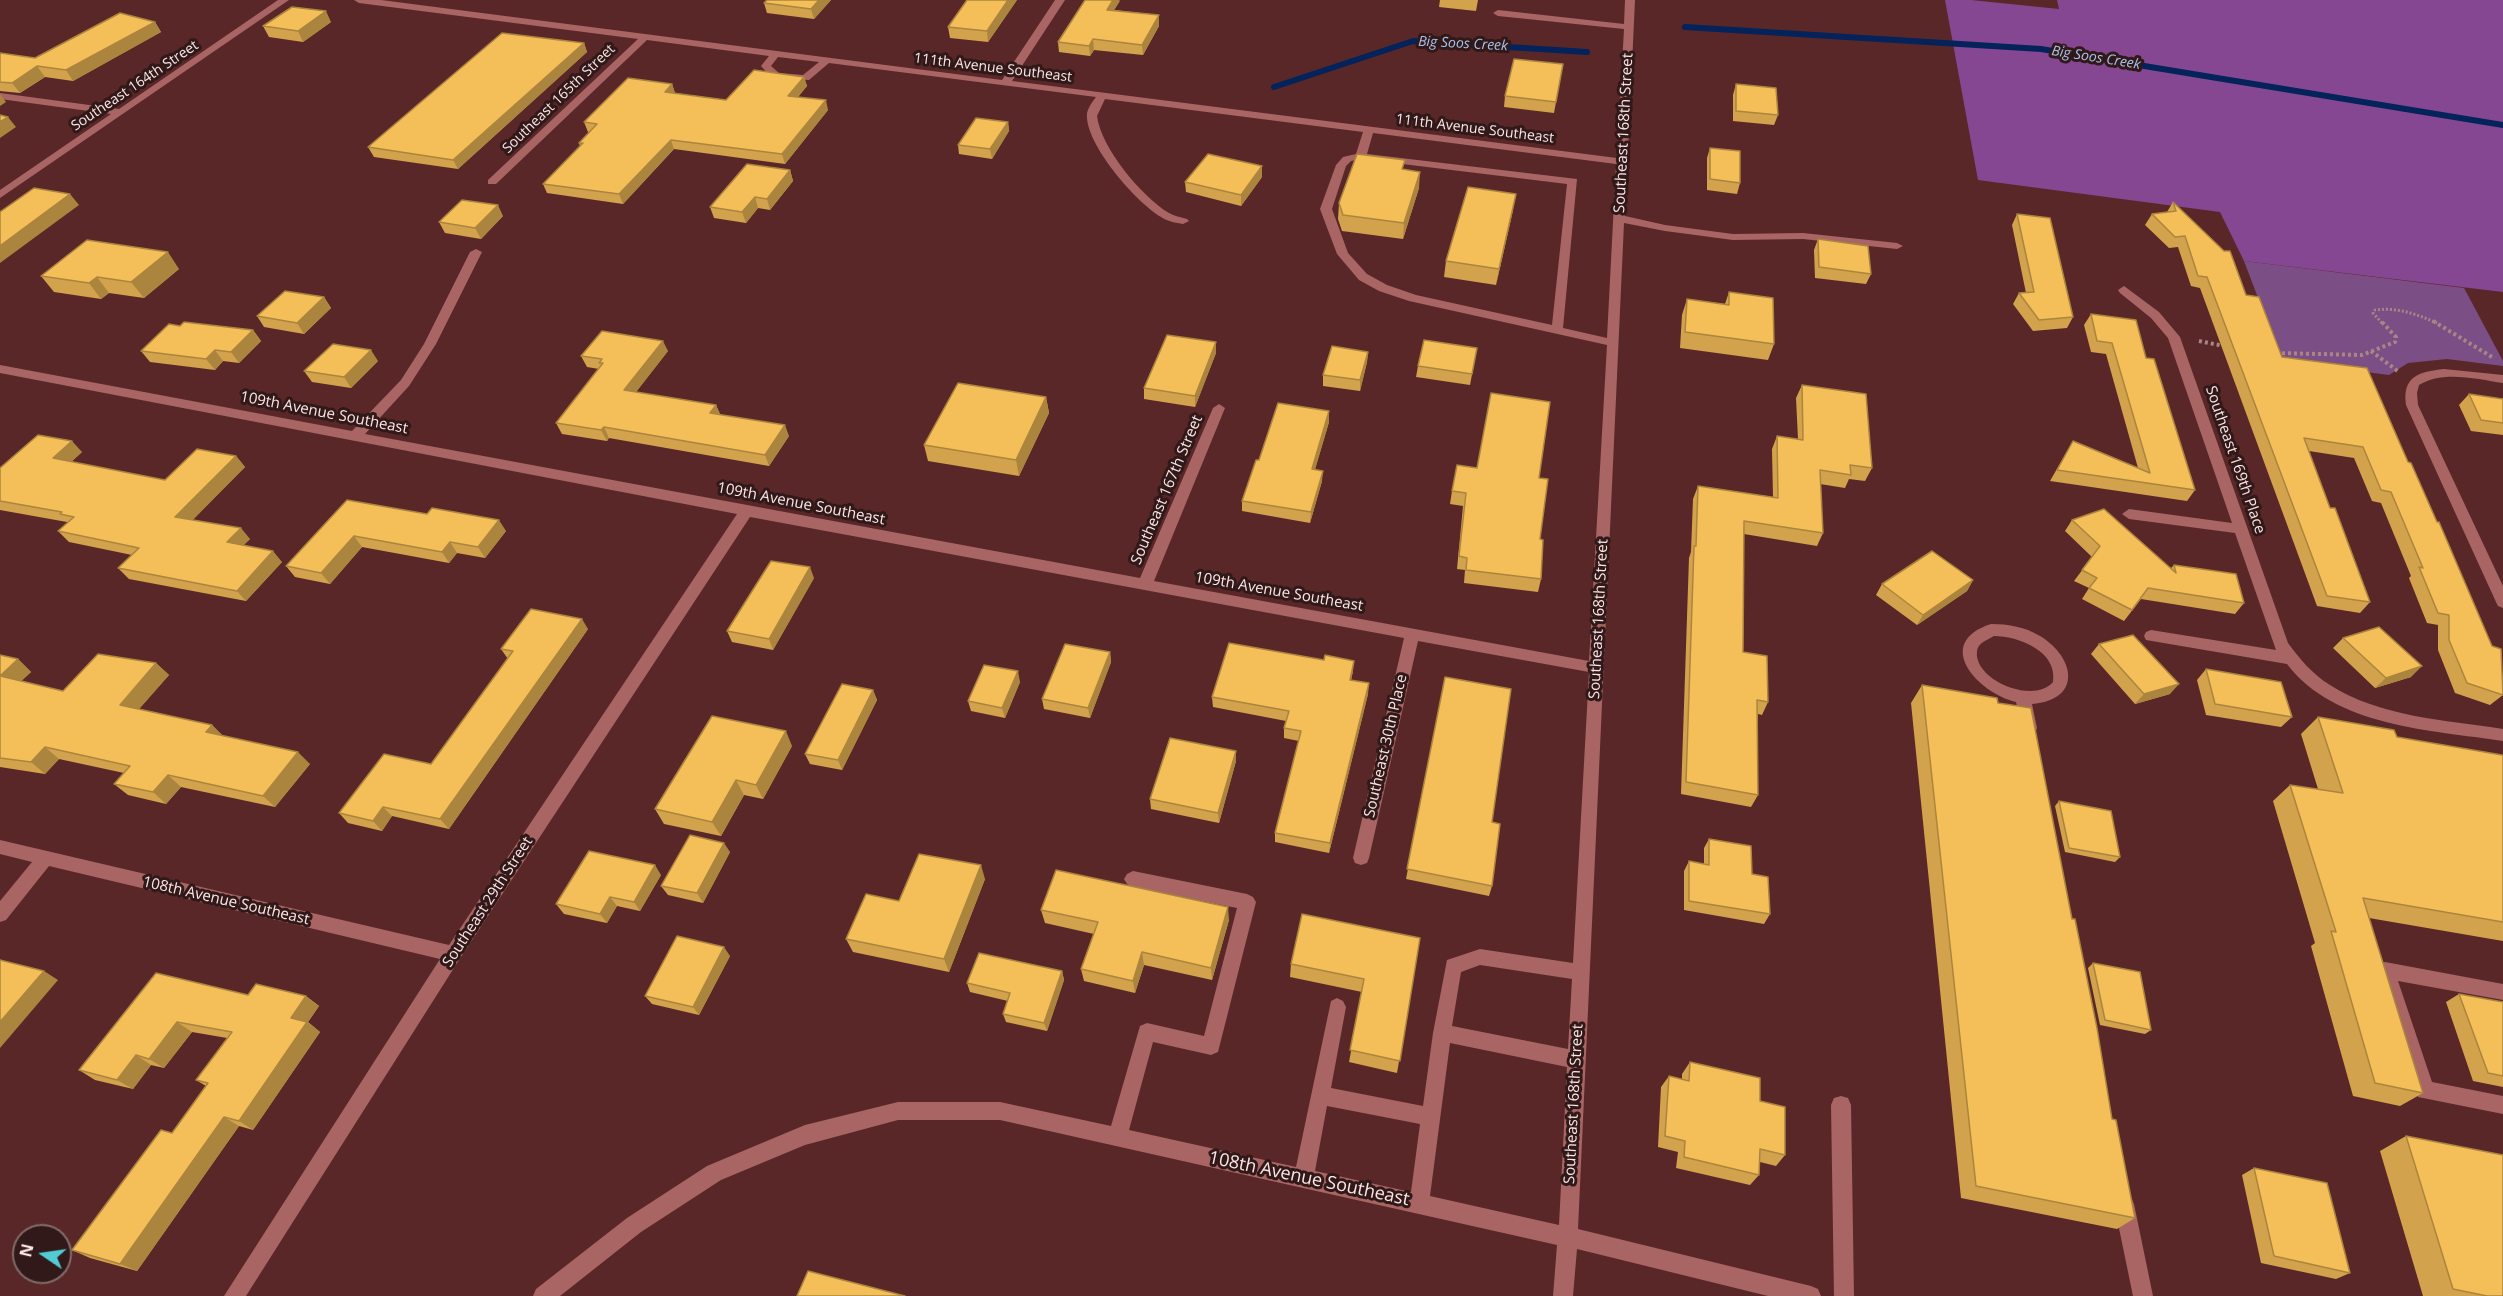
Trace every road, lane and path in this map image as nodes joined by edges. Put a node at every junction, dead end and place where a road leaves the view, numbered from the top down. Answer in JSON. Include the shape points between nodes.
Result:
{"nodes":[{"id":1,"x":284,"y":0,"type":"edge"},
{"id":2,"x":359,"y":0,"type":"edge"},
{"id":3,"x":1060,"y":0,"type":"edge"},
{"id":4,"x":1630,"y":0,"type":"edge"},
{"id":5,"x":1498,"y":13,"type":"dead end"},
{"id":6,"x":1629,"y":27,"type":"junction"},
{"id":7,"x":645,"y":37,"type":"junction"},
{"id":8,"x":776,"y":53,"type":"junction"},
{"id":9,"x":827,"y":60,"type":"junction"},
{"id":10,"x":1005,"y":83,"type":"junction"},
{"id":11,"x":1102,"y":95,"type":"junction"},
{"id":12,"x":0,"y":96,"type":"edge"},
{"id":13,"x":121,"y":112,"type":"junction"},
{"id":14,"x":1369,"y":129,"type":"junction"},
{"id":15,"x":1465,"y":155,"type":"junction"},
{"id":16,"x":1361,"y":156,"type":"junction"},
{"id":17,"x":1622,"y":162,"type":"junction"},
{"id":18,"x":492,"y":182,"type":"dead end"},
{"id":19,"x":0,"y":195,"type":"edge"},
{"id":20,"x":1619,"y":218,"type":"junction"},
{"id":21,"x":1183,"y":221,"type":"dead end"},
{"id":22,"x":1897,"y":246,"type":"dead end"},
{"id":23,"x":476,"y":252,"type":"dead end"},
{"id":24,"x":2124,"y":290,"type":"dead end"},
{"id":25,"x":1557,"y":331,"type":"junction"},
{"id":26,"x":2174,"y":337,"type":"junction"},
{"id":27,"x":1613,"y":343,"type":"junction"},
{"id":28,"x":2228,"y":346,"type":"edge"},
{"id":29,"x":2371,"y":351,"type":"junction"},
{"id":30,"x":2265,"y":352,"type":"edge"},
{"id":31,"x":2494,"y":359,"type":"dead end"},
{"id":32,"x":0,"y":369,"type":"edge"},
{"id":33,"x":2503,"y":379,"type":"edge"},
{"id":34,"x":2414,"y":383,"type":"junction"},
{"id":35,"x":1219,"y":408,"type":"dead end"},
{"id":36,"x":355,"y":436,"type":"junction"},
{"id":37,"x":746,"y":511,"type":"junction"},
{"id":38,"x":2129,"y":514,"type":"dead end"},
{"id":39,"x":2242,"y":529,"type":"junction"},
{"id":40,"x":1145,"y":584,"type":"junction"},
{"id":41,"x":2503,"y":602,"type":"edge"},
{"id":42,"x":1412,"y":634,"type":"junction"},
{"id":43,"x":2151,"y":636,"type":"dead end"},
{"id":44,"x":2289,"y":658,"type":"junction"},
{"id":45,"x":1597,"y":668,"type":"junction"},
{"id":46,"x":2023,"y":698,"type":"junction"},
{"id":47,"x":2503,"y":735,"type":"edge"},
{"id":48,"x":2033,"y":745,"type":"edge"},
{"id":49,"x":0,"y":847,"type":"edge"},
{"id":50,"x":45,"y":858,"type":"junction"},
{"id":51,"x":1361,"y":858,"type":"dead end"},
{"id":52,"x":1133,"y":879,"type":"dead end"},
{"id":53,"x":0,"y":914,"type":"edge"},
{"id":54,"x":453,"y":954,"type":"junction"},
{"id":55,"x":1581,"y":972,"type":"junction"},
{"id":56,"x":2503,"y":992,"type":"edge"},
{"id":57,"x":1337,"y":1007,"type":"dead end"},
{"id":58,"x":1442,"y":1033,"type":"junction"},
{"id":59,"x":1576,"y":1060,"type":"junction"},
{"id":60,"x":1320,"y":1095,"type":"junction"},
{"id":61,"x":1841,"y":1105,"type":"dead end"},
{"id":62,"x":2503,"y":1105,"type":"edge"},
{"id":63,"x":1431,"y":1117,"type":"junction"},
{"id":64,"x":1117,"y":1137,"type":"junction"},
{"id":65,"x":1304,"y":1178,"type":"junction"},
{"id":66,"x":2122,"y":1191,"type":"edge"},
{"id":67,"x":1419,"y":1203,"type":"junction"},
{"id":68,"x":1568,"y":1237,"type":"junction"},
{"id":69,"x":1770,"y":1291,"type":"edge"},
{"id":70,"x":234,"y":1296,"type":"edge"},
{"id":71,"x":543,"y":1296,"type":"edge"},
{"id":72,"x":1563,"y":1296,"type":"edge"},
{"id":73,"x":1810,"y":1296,"type":"edge"},
{"id":74,"x":1844,"y":1296,"type":"edge"},
{"id":75,"x":2143,"y":1296,"type":"edge"}],
"edges":[{"from":1,"to":13,"type":"street","name":"Southeast 164th Street"},
{"from":2,"to":7,"type":"street","name":"111th Avenue Southeast"},
{"from":3,"to":10,"type":"street"},
{"from":4,"to":6,"type":"street","name":"Southeast 168th Street"},
{"from":5,"to":6,"type":"street"},
{"from":6,"to":17,"type":"street","name":"Southeast 168th Street"},
{"from":7,"to":8,"type":"street","name":"111th Avenue Southeast"},
{"from":7,"to":18,"type":"street","name":"Southeast 165th Street"},
{"from":8,"to":9,"type":"street","name":"111th Avenue Southeast"},
{"from":8,"to":9,"type":"street","via":[[766,66],[776,76],[805,78]]},
{"from":9,"to":10,"type":"street","name":"111th Avenue Southeast"},
{"from":10,"to":11,"type":"street","name":"111th Avenue Southeast"},
{"from":11,"to":14,"type":"street","name":"111th Avenue Southeast"},
{"from":11,"to":21,"type":"street","via":[[1092,111],[1101,142],[1148,200],[1167,216]]},
{"from":12,"to":13,"type":"street"},
{"from":13,"to":19,"type":"street","name":"Southeast 164th Street"},
{"from":14,"to":15,"type":"street","name":"111th Avenue Southeast"},
{"from":14,"to":16,"type":"street"},
{"from":15,"to":16,"type":"street"},
{"from":15,"to":17,"type":"street","name":"111th Avenue Southeast"},
{"from":15,"to":25,"type":"street","via":[[1573,181]]},
{"from":16,"to":25,"type":"street","via":[[1347,159],[1341,165],[1326,209],[1343,254],[1363,277],[1413,298]]},
{"from":17,"to":20,"type":"street","name":"Southeast 168th Street"},
{"from":20,"to":22,"type":"street","via":[[1733,237],[1803,236]]},
{"from":20,"to":27,"type":"street","name":"Southeast 168th Street"},
{"from":23,"to":36,"type":"street","via":[[430,344],[405,383]]},
{"from":24,"to":26,"type":"street","name":"Southeast 169th Place","via":[[2156,315]]},
{"from":25,"to":27,"type":"street"},
{"from":26,"to":28,"type":"path"},
{"from":26,"to":39,"type":"street","name":"Southeast 169th Place"},
{"from":27,"to":45,"type":"street","name":"Southeast 168th Street"},
{"from":29,"to":30,"type":"path","via":[[2362,355]]},
{"from":29,"to":31,"type":"path","via":[[2395,342],[2396,337],[2373,314],[2379,309],[2398,309],[2458,335]]},
{"from":29,"to":34,"type":"path"},
{"from":32,"to":36,"type":"street","name":"109th Avenue Southeast"},
{"from":33,"to":34,"type":"street","via":[[2435,374]]},
{"from":34,"to":41,"type":"street","via":[[2410,392],[2412,405]]},
{"from":35,"to":40,"type":"street","name":"Southeast 167th Street"},
{"from":36,"to":37,"type":"street","name":"109th Avenue Southeast"},
{"from":37,"to":40,"type":"street","name":"109th Avenue Southeast"},
{"from":37,"to":54,"type":"street","name":"Southeast 29th Street"},
{"from":38,"to":39,"type":"street"},
{"from":39,"to":44,"type":"street","name":"Southeast 169th Place","via":[[2281,645]]},
{"from":40,"to":42,"type":"street","name":"109th Avenue Southeast"},
{"from":42,"to":45,"type":"street","name":"109th Avenue Southeast"},
{"from":42,"to":51,"type":"street","name":"Southeast 30th Place"},
{"from":43,"to":44,"type":"street"},
{"from":44,"to":47,"type":"street","via":[[2318,685],[2357,707]]},
{"from":45,"to":55,"type":"street","name":"Southeast 168th Street"},
{"from":46,"to":46,"type":"street","via":[[2041,698],[2054,692],[2061,682],[2062,669],[2055,656],[2026,635],[2008,630],[1991,630],[1978,636],[1971,645],[1970,657],[1976,671],[1996,688]]},
{"from":46,"to":48,"type":"street"},
{"from":49,"to":50,"type":"street","name":"108th Avenue Southeast"},
{"from":50,"to":53,"type":"street"},
{"from":50,"to":54,"type":"street","name":"108th Avenue Southeast"},
{"from":52,"to":64,"type":"street","via":[[1247,902],[1211,1046],[1147,1032]]},
{"from":54,"to":70,"type":"street","name":"Southeast 29th Street"},
{"from":55,"to":58,"type":"street","via":[[1480,957],[1453,966]]},
{"from":55,"to":59,"type":"street","name":"Southeast 168th Street"},
{"from":56,"to":62,"type":"street","via":[[2385,970],[2425,1090]]},
{"from":57,"to":60,"type":"street"},
{"from":58,"to":59,"type":"street"},
{"from":58,"to":63,"type":"street"},
{"from":59,"to":68,"type":"street","name":"Southeast 168th Street"},
{"from":60,"to":63,"type":"street"},
{"from":60,"to":65,"type":"street"},
{"from":61,"to":74,"type":"street"},
{"from":63,"to":67,"type":"street"},
{"from":64,"to":65,"type":"street","name":"108th Avenue Southeast"},
{"from":64,"to":71,"type":"street","name":"108th Avenue Southeast","via":[[1000,1111],[898,1111],[805,1135],[714,1173],[634,1225]]},
{"from":65,"to":67,"type":"street","name":"108th Avenue Southeast"},
{"from":66,"to":75,"type":"street"},
{"from":67,"to":68,"type":"street","name":"108th Avenue Southeast"},
{"from":68,"to":69,"type":"street","name":"108th Avenue Southeast"},
{"from":68,"to":72,"type":"street","name":"Southeast 168th Street"},
{"from":69,"to":73,"type":"street","name":"108th Avenue Southeast"}]}
